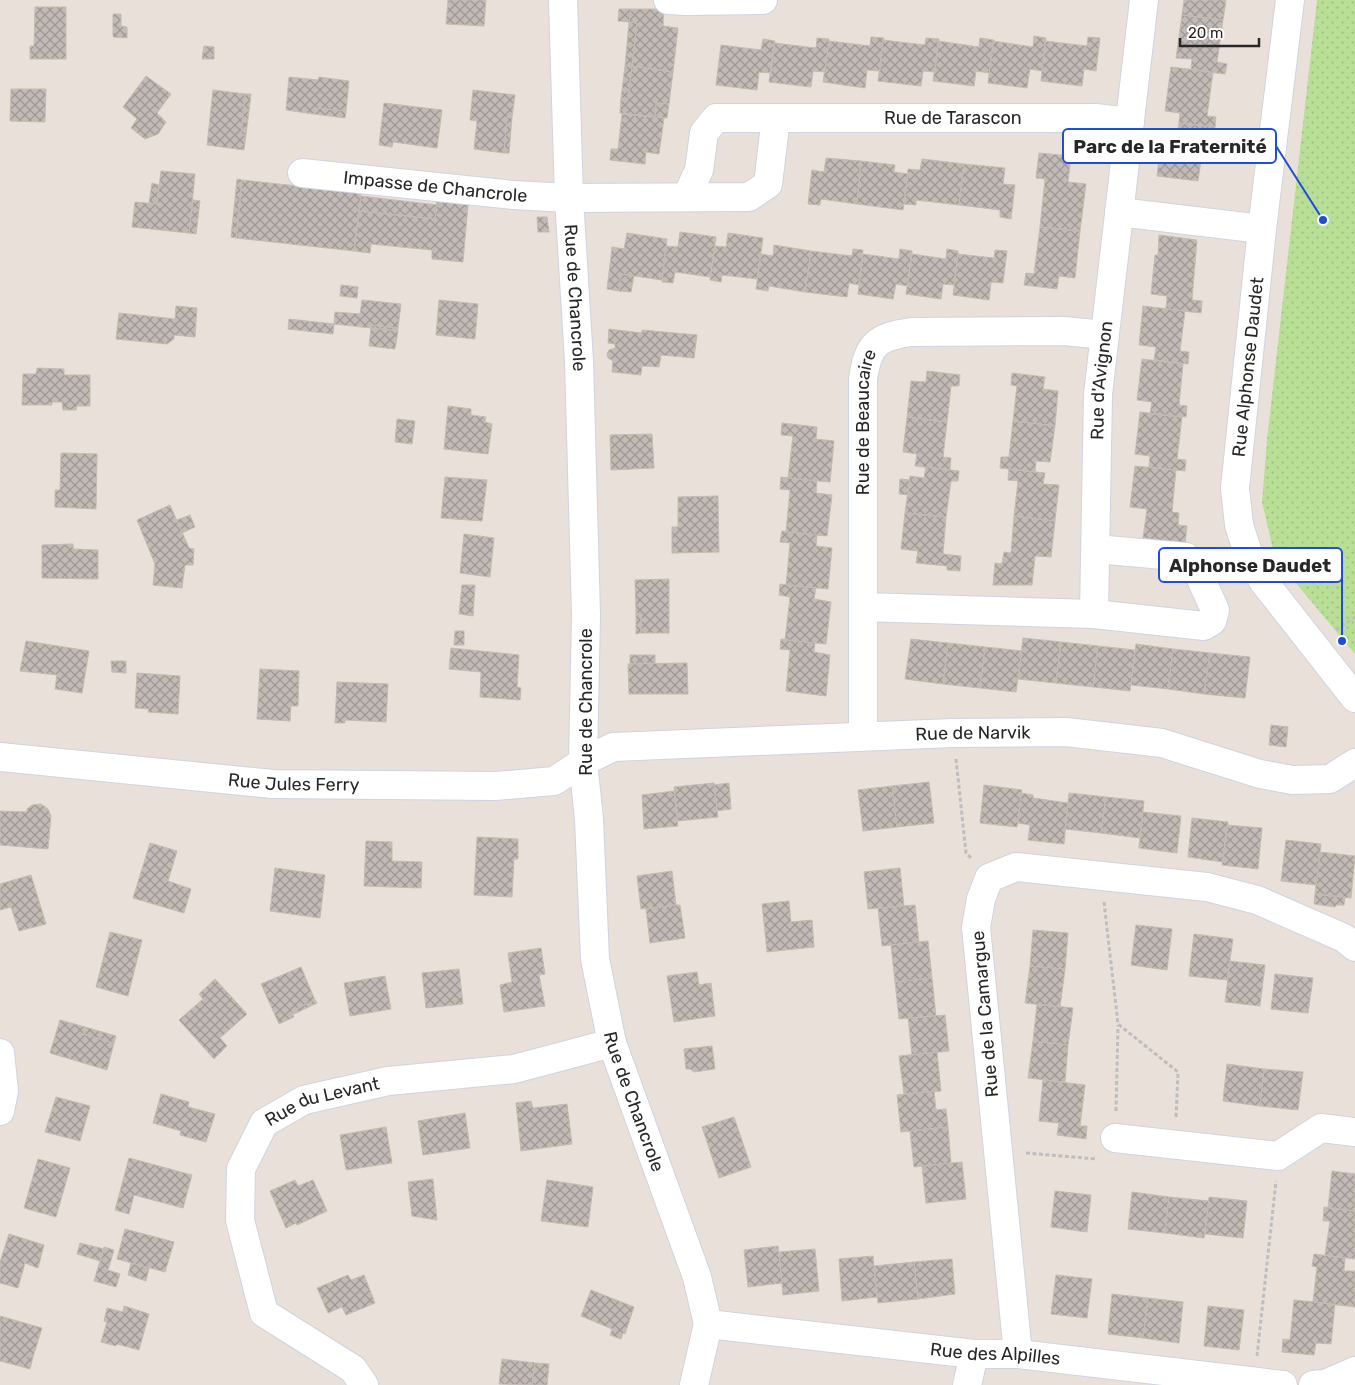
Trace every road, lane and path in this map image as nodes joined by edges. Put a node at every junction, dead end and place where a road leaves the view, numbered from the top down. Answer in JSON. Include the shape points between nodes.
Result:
{"nodes":[{"id":1,"x":563,"y":0,"type":"edge"},
{"id":2,"x":668,"y":0,"type":"edge"},
{"id":3,"x":763,"y":0,"type":"edge"},
{"id":4,"x":1144,"y":0,"type":"edge"},
{"id":5,"x":1290,"y":0,"type":"edge"},
{"id":6,"x":776,"y":118,"type":"junction"},
{"id":7,"x":1130,"y":122,"type":"junction"},
{"id":8,"x":302,"y":173,"type":"dead end"},
{"id":9,"x":687,"y":196,"type":"junction"},
{"id":10,"x":569,"y":198,"type":"junction"},
{"id":11,"x":1119,"y":212,"type":"junction"},
{"id":12,"x":1262,"y":229,"type":"junction"},
{"id":13,"x":1105,"y":336,"type":"junction"},
{"id":14,"x":1096,"y":549,"type":"junction"},
{"id":15,"x":863,"y":607,"type":"junction"},
{"id":16,"x":1094,"y":614,"type":"junction"},
{"id":17,"x":1355,"y":698,"type":"edge"},
{"id":18,"x":953,"y":733,"type":"junction"},
{"id":19,"x":863,"y":736,"type":"junction"},
{"id":20,"x":0,"y":756,"type":"edge"},
{"id":21,"x":582,"y":762,"type":"junction"},
{"id":22,"x":1355,"y":763,"type":"edge"},
{"id":23,"x":1101,"y":876,"type":"junction"},
{"id":24,"x":989,"y":878,"type":"junction"},
{"id":25,"x":1355,"y":947,"type":"edge"},
{"id":26,"x":1118,"y":1024,"type":"junction"},
{"id":27,"x":612,"y":1043,"type":"junction"},
{"id":28,"x":0,"y":1053,"type":"edge"},
{"id":29,"x":0,"y":1111,"type":"edge"},
{"id":30,"x":1355,"y":1132,"type":"edge"},
{"id":31,"x":1115,"y":1138,"type":"junction"},
{"id":32,"x":1176,"y":1144,"type":"junction"},
{"id":33,"x":998,"y":1150,"type":"junction"},
{"id":34,"x":1278,"y":1156,"type":"junction"},
{"id":35,"x":708,"y":1324,"type":"junction"},
{"id":36,"x":974,"y":1354,"type":"junction"},
{"id":37,"x":1018,"y":1354,"type":"junction"},
{"id":38,"x":1355,"y":1371,"type":"edge"},
{"id":39,"x":1187,"y":1380,"type":"edge"},
{"id":40,"x":1254,"y":1382,"type":"junction"},
{"id":41,"x":364,"y":1385,"type":"edge"},
{"id":42,"x":694,"y":1385,"type":"edge"},
{"id":43,"x":967,"y":1385,"type":"edge"},
{"id":44,"x":1283,"y":1385,"type":"edge"},
{"id":45,"x":1313,"y":1385,"type":"edge"}],
"edges":[{"from":1,"to":10,"type":"street","name":"Rue de Chancrole"},
{"from":2,"to":3,"type":"street"},
{"from":4,"to":7,"type":"street","name":"Rue d'Avignon"},
{"from":5,"to":12,"type":"street","name":"Rue Alphonse Daudet"},
{"from":6,"to":7,"type":"street","name":"Rue de Tarascon","via":[[1096,118]]},
{"from":6,"to":9,"type":"street","name":"Rue de Tarascon","via":[[716,118],[704,133],[699,170]]},
{"from":6,"to":9,"type":"street","via":[[768,184],[749,197]]},
{"from":7,"to":11,"type":"street","name":"Rue d'Avignon"},
{"from":8,"to":10,"type":"street","name":"Impasse de Chancrole"},
{"from":9,"to":10,"type":"street"},
{"from":10,"to":21,"type":"street","name":"Rue de Chancrole","via":[[579,360],[586,615]]},
{"from":11,"to":12,"type":"street"},
{"from":11,"to":13,"type":"street","name":"Rue d'Avignon"},
{"from":12,"to":17,"type":"street","name":"Rue Alphonse Daudet","via":[[1235,488],[1239,525],[1263,580]]},
{"from":13,"to":14,"type":"street","name":"Rue d'Avignon","via":[[1098,394]]},
{"from":13,"to":15,"type":"street","name":"Rue de Beaucaire","via":[[1064,331],[912,332],[880,340],[865,362],[863,379]]},
{"from":14,"to":16,"type":"street","name":"Rue d'Avignon"},
{"from":14,"to":16,"type":"street","via":[[1186,557],[1196,568],[1215,610],[1212,622],[1204,626]]},
{"from":15,"to":16,"type":"street"},
{"from":15,"to":19,"type":"street","name":"Rue de Beaucaire"},
{"from":18,"to":19,"type":"street","name":"Rue de Narvik"},
{"from":18,"to":22,"type":"street","name":"Rue de Narvik","via":[[1066,732],[1162,743],[1260,774],[1292,780],[1330,779]]},
{"from":18,"to":24,"type":"path","via":[[966,853]]},
{"from":19,"to":21,"type":"street","name":"Rue de Narvik","via":[[613,747]]},
{"from":20,"to":21,"type":"street","name":"Rue Jules Ferry","via":[[273,784],[496,786],[554,781]]},
{"from":21,"to":27,"type":"street","name":"Rue de Chancrole","via":[[589,819],[596,959]]},
{"from":23,"to":24,"type":"street","via":[[1016,867]]},
{"from":23,"to":25,"type":"street","via":[[1207,887],[1258,900],[1344,938]]},
{"from":23,"to":26,"type":"path"},
{"from":24,"to":33,"type":"street","name":"Rue de la Camargue","via":[[976,927]]},
{"from":26,"to":31,"type":"path"},
{"from":26,"to":32,"type":"path","via":[[1178,1072]]},
{"from":27,"to":35,"type":"street","name":"Rue de Chancrole","via":[[697,1277]]},
{"from":27,"to":41,"type":"street","name":"Rue du Levant","via":[[514,1069],[388,1081],[304,1100],[264,1123],[241,1169],[240,1220],[264,1313],[354,1369]]},
{"from":28,"to":29,"type":"street","via":[[4,1091]]},
{"from":30,"to":34,"type":"street","via":[[1321,1128]]},
{"from":31,"to":32,"type":"street"},
{"from":31,"to":33,"type":"path","via":[[1108,1160]]},
{"from":32,"to":34,"type":"street"},
{"from":33,"to":37,"type":"street","name":"Rue de la Camargue"},
{"from":34,"to":40,"type":"path"},
{"from":35,"to":36,"type":"street","name":"Rue des Alpilles"},
{"from":35,"to":42,"type":"street","name":"Rue de Chancrole"},
{"from":36,"to":37,"type":"street","name":"Rue des Alpilles"},
{"from":36,"to":43,"type":"street"},
{"from":37,"to":39,"type":"street","name":"Rue des Alpilles"},
{"from":38,"to":45,"type":"street","via":[[1325,1384]]},
{"from":39,"to":40,"type":"street","name":"Rue des Alpilles"},
{"from":40,"to":44,"type":"street","name":"Rue des Alpilles"}]}
